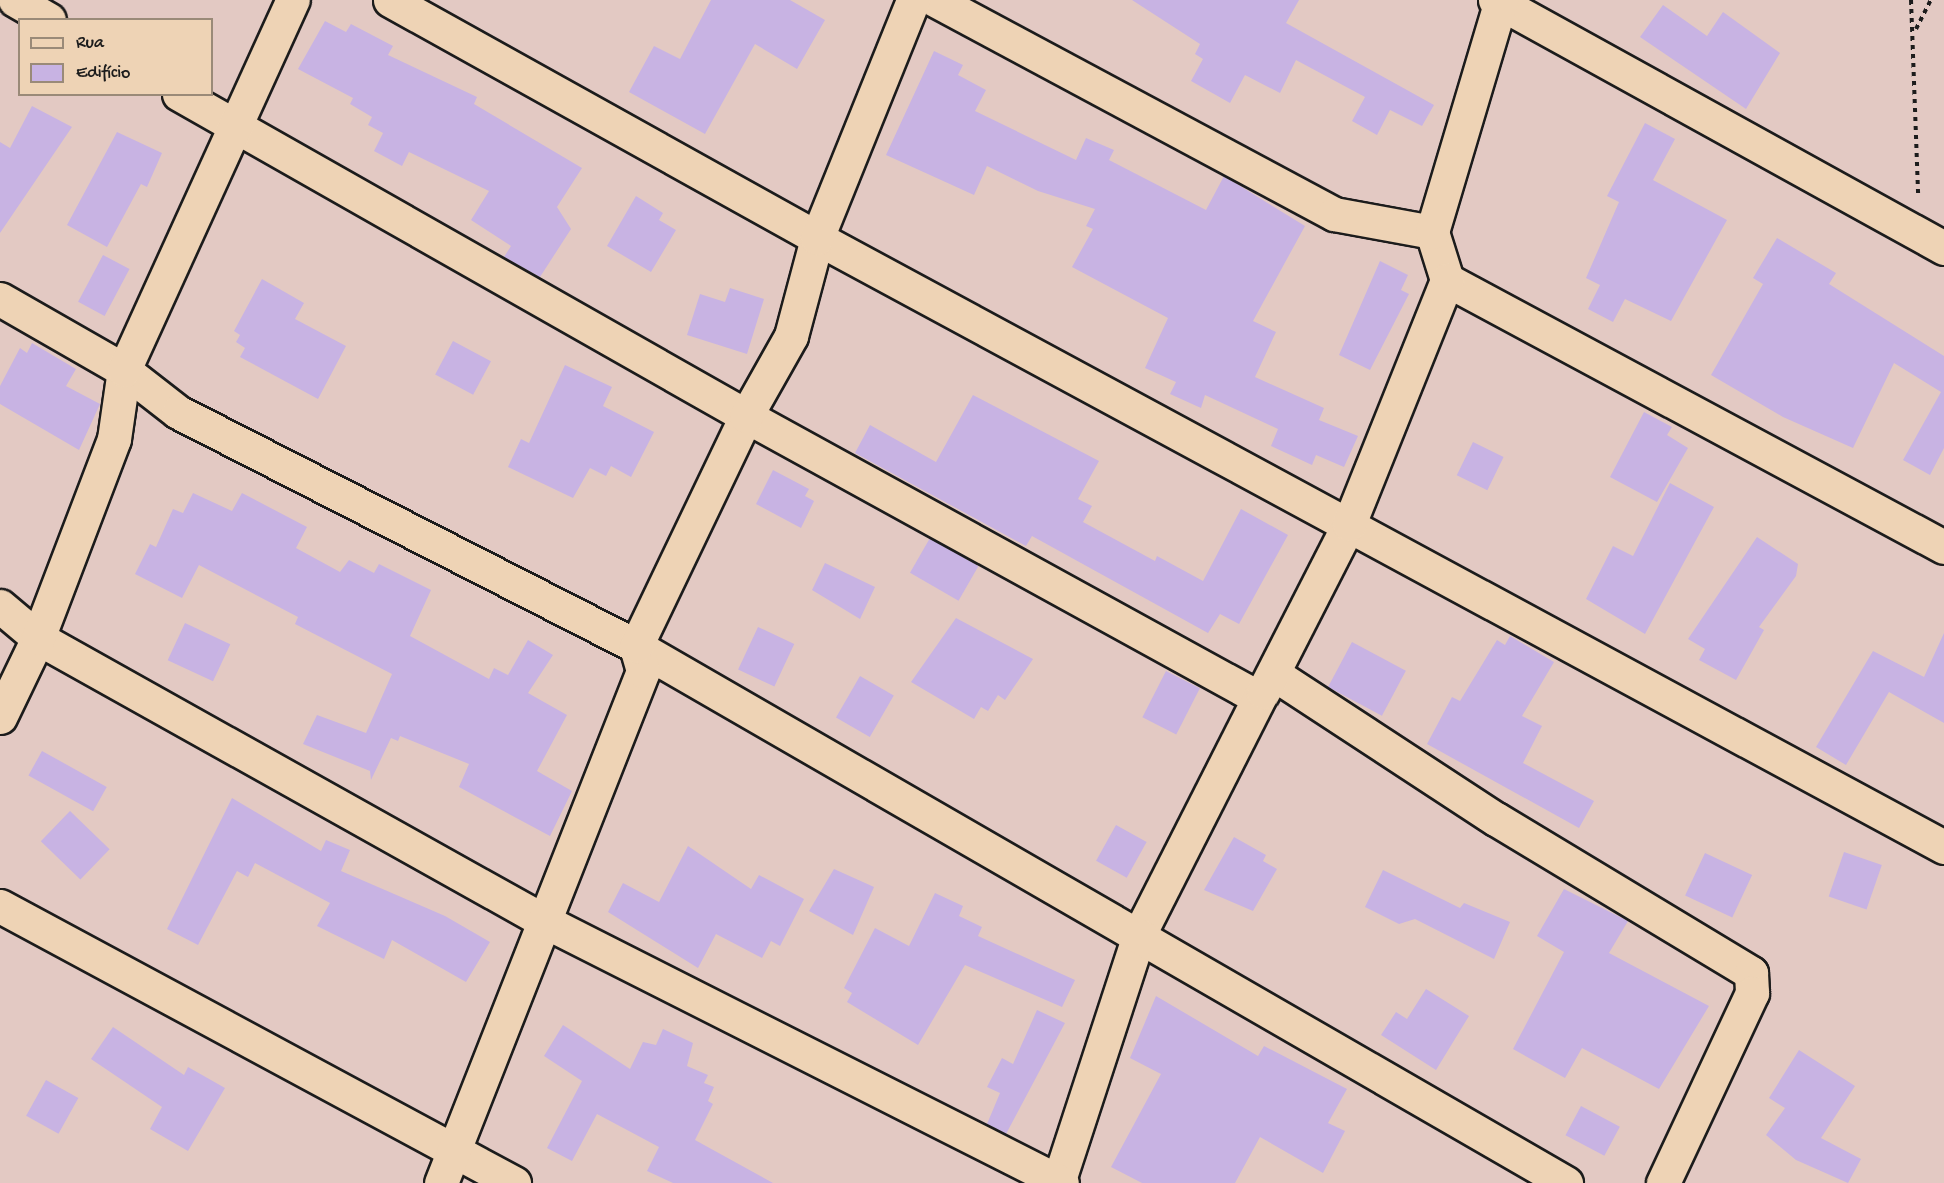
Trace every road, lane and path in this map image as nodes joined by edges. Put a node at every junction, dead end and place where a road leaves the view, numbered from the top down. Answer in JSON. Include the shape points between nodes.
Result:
{"nodes":[{"id":1,"x":15,"y":0,"type":"edge"},
{"id":2,"x":293,"y":0,"type":"edge"},
{"id":3,"x":390,"y":0,"type":"edge"},
{"id":4,"x":913,"y":0,"type":"edge"},
{"id":5,"x":935,"y":0,"type":"edge"},
{"id":6,"x":1911,"y":0,"type":"edge"},
{"id":7,"x":1930,"y":0,"type":"edge"},
{"id":8,"x":1499,"y":1,"type":"edge"},
{"id":9,"x":46,"y":18,"type":"edge"},
{"id":10,"x":1916,"y":30,"type":"junction"},
{"id":11,"x":182,"y":96,"type":"edge"},
{"id":12,"x":235,"y":127,"type":"junction"},
{"id":13,"x":1432,"y":232,"type":"junction"},
{"id":14,"x":817,"y":238,"type":"junction"},
{"id":15,"x":1936,"y":243,"type":"edge"},
{"id":16,"x":1447,"y":280,"type":"junction"},
{"id":17,"x":0,"y":299,"type":"edge"},
{"id":18,"x":124,"y":370,"type":"junction"},
{"id":19,"x":746,"y":416,"type":"junction"},
{"id":20,"x":1349,"y":524,"type":"junction"},
{"id":21,"x":1944,"y":547,"type":"edge"},
{"id":22,"x":0,"y":606,"type":"edge"},
{"id":23,"x":38,"y":638,"type":"junction"},
{"id":24,"x":636,"y":646,"type":"junction"},
{"id":25,"x":1266,"y":686,"type":"junction"},
{"id":26,"x":0,"y":717,"type":"edge"},
{"id":27,"x":1944,"y":847,"type":"edge"},
{"id":28,"x":0,"y":906,"type":"edge"},
{"id":29,"x":546,"y":922,"type":"junction"},
{"id":30,"x":1139,"y":935,"type":"junction"},
{"id":31,"x":451,"y":1149,"type":"junction"},
{"id":32,"x":1060,"y":1182,"type":"edge"},
{"id":33,"x":441,"y":1183,"type":"edge"},
{"id":34,"x":514,"y":1183,"type":"edge"},
{"id":35,"x":1566,"y":1183,"type":"edge"},
{"id":36,"x":1663,"y":1183,"type":"edge"}],
"edges":[{"from":1,"to":9,"type":"street"},
{"from":2,"to":12,"type":"street"},
{"from":3,"to":14,"type":"street"},
{"from":4,"to":14,"type":"street"},
{"from":5,"to":13,"type":"street","via":[[1334,214]]},
{"from":6,"to":10,"type":"path"},
{"from":7,"to":10,"type":"path"},
{"from":8,"to":13,"type":"street"},
{"from":8,"to":15,"type":"street"},
{"from":10,"to":15,"type":"path","via":[[1914,179]]},
{"from":11,"to":12,"type":"street"},
{"from":12,"to":18,"type":"street"},
{"from":12,"to":19,"type":"street"},
{"from":13,"to":16,"type":"street"},
{"from":14,"to":19,"type":"street","via":[[791,336]]},
{"from":14,"to":20,"type":"street"},
{"from":16,"to":20,"type":"street"},
{"from":16,"to":21,"type":"street"},
{"from":17,"to":18,"type":"street"},
{"from":18,"to":23,"type":"street","via":[[114,439]]},
{"from":18,"to":24,"type":"street","via":[[178,412]]},
{"from":19,"to":24,"type":"street"},
{"from":19,"to":25,"type":"street"},
{"from":20,"to":25,"type":"street"},
{"from":20,"to":27,"type":"street"},
{"from":22,"to":23,"type":"street"},
{"from":23,"to":26,"type":"street"},
{"from":23,"to":29,"type":"street"},
{"from":24,"to":29,"type":"street","via":[[643,671]]},
{"from":24,"to":30,"type":"street"},
{"from":25,"to":30,"type":"street"},
{"from":25,"to":36,"type":"street","via":[[1751,973],[1752,993]]},
{"from":28,"to":31,"type":"street"},
{"from":29,"to":31,"type":"street"},
{"from":29,"to":32,"type":"street"},
{"from":30,"to":32,"type":"street"},
{"from":30,"to":35,"type":"street"},
{"from":31,"to":33,"type":"street"},
{"from":31,"to":34,"type":"street"}]}
